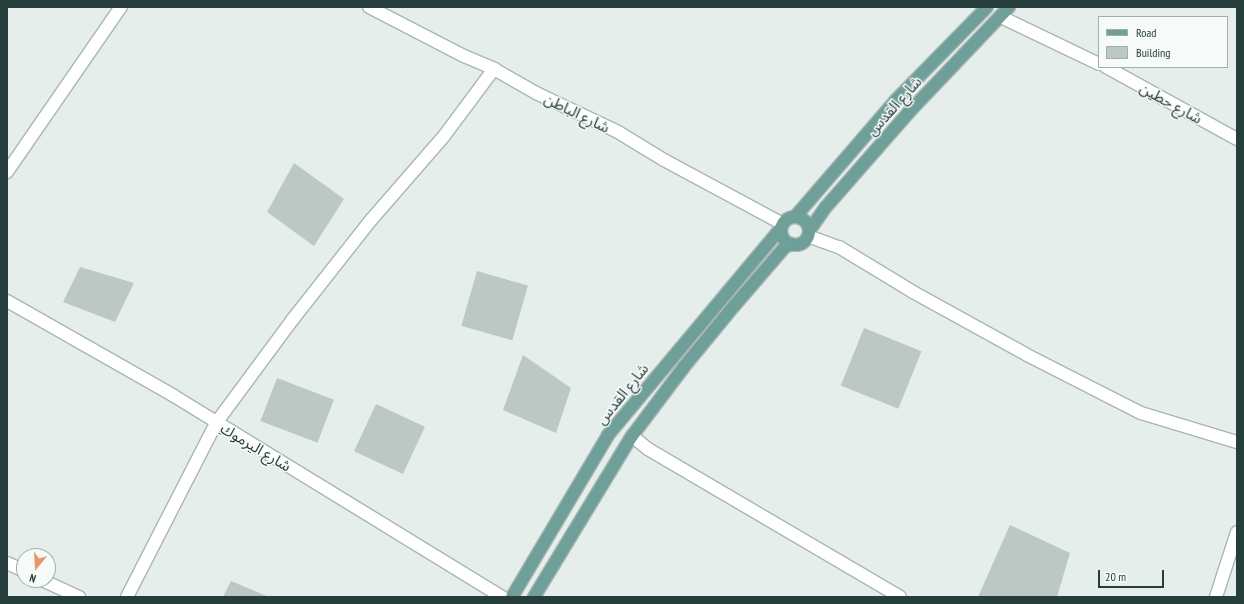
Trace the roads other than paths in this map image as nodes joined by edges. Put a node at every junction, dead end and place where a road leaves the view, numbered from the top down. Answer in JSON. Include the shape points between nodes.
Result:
{"nodes":[{"id":1,"x":121,"y":7,"type":"edge"},
{"id":2,"x":369,"y":7,"type":"edge"},
{"id":3,"x":986,"y":7,"type":"edge"},
{"id":4,"x":1009,"y":7,"type":"edge"},
{"id":5,"x":1001,"y":17,"type":"junction"},
{"id":6,"x":1098,"y":64,"type":"edge"},
{"id":7,"x":1108,"y":68,"type":"edge"},
{"id":8,"x":494,"y":69,"type":"junction"},
{"id":9,"x":1237,"y":139,"type":"edge"},
{"id":10,"x":7,"y":172,"type":"edge"},
{"id":11,"x":795,"y":217,"type":"junction"},
{"id":12,"x":782,"y":226,"type":"junction"},
{"id":13,"x":808,"y":234,"type":"junction"},
{"id":14,"x":791,"y":244,"type":"junction"},
{"id":15,"x":7,"y":302,"type":"edge"},
{"id":16,"x":216,"y":423,"type":"junction"},
{"id":17,"x":632,"y":436,"type":"junction"},
{"id":18,"x":1237,"y":442,"type":"edge"},
{"id":19,"x":1237,"y":532,"type":"edge"},
{"id":20,"x":56,"y":586,"type":"edge"},
{"id":21,"x":79,"y":597,"type":"edge"},
{"id":22,"x":127,"y":597,"type":"edge"},
{"id":23,"x":502,"y":597,"type":"edge"},
{"id":24,"x":512,"y":597,"type":"edge"},
{"id":25,"x":534,"y":597,"type":"edge"},
{"id":26,"x":900,"y":597,"type":"edge"},
{"id":27,"x":1216,"y":597,"type":"edge"}],
"edges":[{"from":1,"to":10,"type":"street"},
{"from":2,"to":8,"type":"street","name":"شارع الباطن"},
{"from":3,"to":11,"type":"main road","name":"شارع القدس","via":[[896,100]]},
{"from":4,"to":5,"type":"main road","name":"شارع القدس"},
{"from":5,"to":6,"type":"street"},
{"from":5,"to":13,"type":"main road","name":"شارع القدس","via":[[903,118],[825,208]]},
{"from":7,"to":9,"type":"street","name":"شارع حطين"},
{"from":8,"to":12,"type":"street","name":"شارع الباطن","via":[[536,93],[618,132]]},
{"from":8,"to":16,"type":"street","via":[[444,136],[371,220],[293,319]]},
{"from":11,"to":12,"type":"main road","via":[[789,218]]},
{"from":11,"to":13,"type":"main road","via":[[805,221]]},
{"from":12,"to":14,"type":"main road","via":[[783,239]]},
{"from":12,"to":24,"type":"main road","name":"شارع القدس","via":[[608,435]]},
{"from":13,"to":14,"type":"main road","via":[[800,244]]},
{"from":13,"to":18,"type":"street","via":[[839,247],[919,296],[1140,413]]},
{"from":14,"to":17,"type":"main road","name":"شارع القدس","via":[[785,247],[682,368]]},
{"from":15,"to":16,"type":"street","name":"ِشارع اليرموك","via":[[174,396]]},
{"from":16,"to":22,"type":"street"},
{"from":16,"to":23,"type":"street","name":"ِشارع اليرموك"},
{"from":17,"to":25,"type":"main road","name":"شارع القدس"},
{"from":17,"to":26,"type":"street","via":[[648,449]]},
{"from":19,"to":27,"type":"street"},
{"from":20,"to":21,"type":"street"}]}
